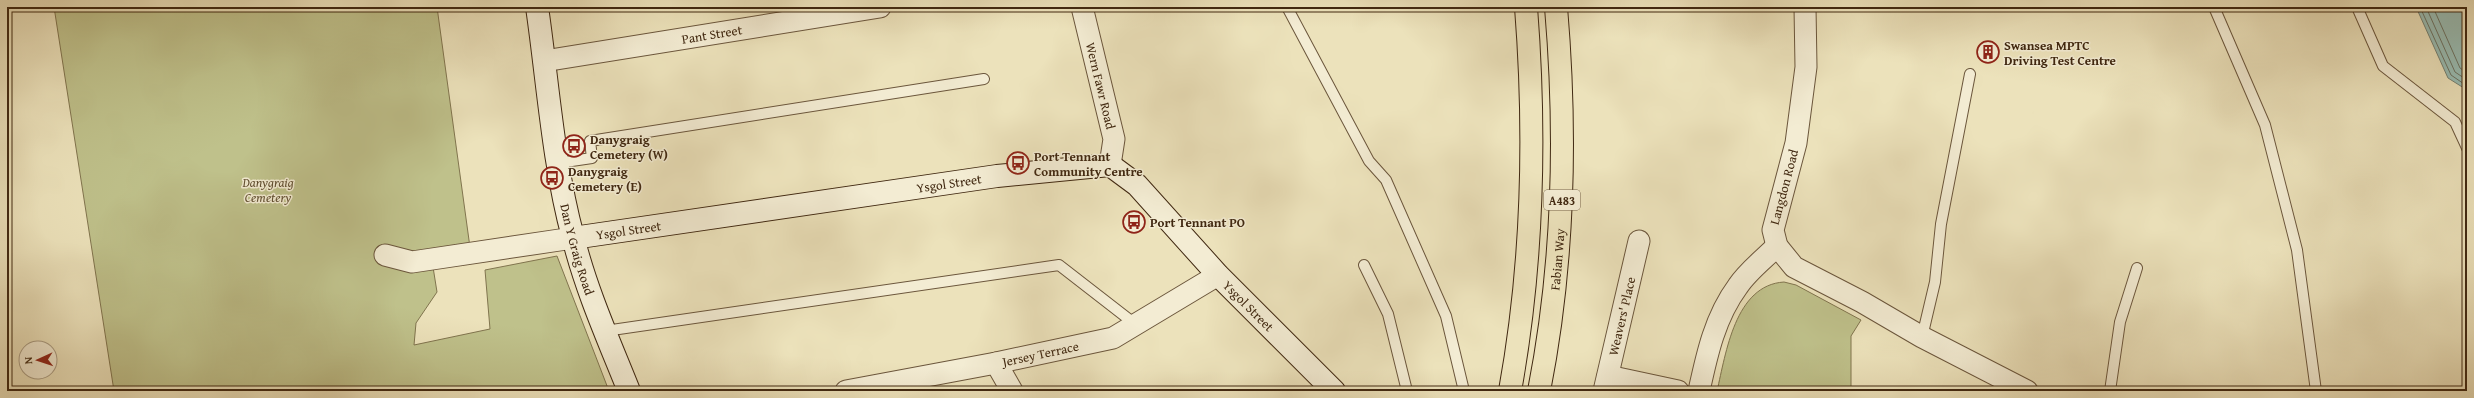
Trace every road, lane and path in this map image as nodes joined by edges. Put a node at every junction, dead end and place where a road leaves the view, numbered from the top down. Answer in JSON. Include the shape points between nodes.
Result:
{"nodes":[{"id":1,"x":537,"y":7,"type":"edge"},
{"id":2,"x":880,"y":7,"type":"edge"},
{"id":3,"x":1082,"y":7,"type":"edge"},
{"id":4,"x":1287,"y":7,"type":"edge"},
{"id":5,"x":1526,"y":7,"type":"edge"},
{"id":6,"x":1556,"y":7,"type":"edge"},
{"id":7,"x":1805,"y":7,"type":"edge"},
{"id":8,"x":2214,"y":7,"type":"edge"},
{"id":9,"x":2357,"y":7,"type":"edge"},
{"id":10,"x":544,"y":61,"type":"junction"},
{"id":11,"x":1970,"y":74,"type":"dead end"},
{"id":12,"x":984,"y":79,"type":"dead end"},
{"id":13,"x":2467,"y":148,"type":"edge"},
{"id":14,"x":558,"y":163,"type":"junction"},
{"id":15,"x":1110,"y":165,"type":"junction"},
{"id":16,"x":573,"y":238,"type":"junction"},
{"id":17,"x":1639,"y":241,"type":"dead end"},
{"id":18,"x":1777,"y":246,"type":"junction"},
{"id":19,"x":385,"y":255,"type":"dead end"},
{"id":20,"x":1364,"y":265,"type":"dead end"},
{"id":21,"x":2137,"y":268,"type":"dead end"},
{"id":22,"x":1218,"y":276,"type":"junction"},
{"id":23,"x":1135,"y":324,"type":"junction"},
{"id":24,"x":605,"y":331,"type":"junction"},
{"id":25,"x":1922,"y":337,"type":"junction"},
{"id":26,"x":996,"y":363,"type":"junction"},
{"id":27,"x":1606,"y":383,"type":"edge"},
{"id":28,"x":629,"y":391,"type":"edge"},
{"id":29,"x":846,"y":391,"type":"edge"},
{"id":30,"x":1012,"y":391,"type":"edge"},
{"id":31,"x":1334,"y":391,"type":"edge"},
{"id":32,"x":1408,"y":391,"type":"edge"},
{"id":33,"x":1464,"y":391,"type":"edge"},
{"id":34,"x":1510,"y":391,"type":"edge"},
{"id":35,"x":1540,"y":391,"type":"edge"},
{"id":36,"x":1678,"y":391,"type":"edge"},
{"id":37,"x":1699,"y":391,"type":"edge"},
{"id":38,"x":2027,"y":391,"type":"edge"},
{"id":39,"x":2110,"y":391,"type":"edge"},
{"id":40,"x":2316,"y":391,"type":"edge"}],
"edges":[{"from":1,"to":10,"type":"street","name":"Dan Y Graig Road"},
{"from":2,"to":10,"type":"street","name":"Pant Street"},
{"from":3,"to":15,"type":"street","name":"Wern Fawr Road","via":[[1114,139]]},
{"from":4,"to":33,"type":"lane","via":[[1369,161],[1386,180],[1446,316]]},
{"from":5,"to":34,"type":"highway","number":"A483","via":[[1531,74],[1533,164],[1526,273]]},
{"from":6,"to":35,"type":"highway","name":"Fabian Way","number":"A483","via":[[1561,61],[1563,144],[1560,253]]},
{"from":7,"to":18,"type":"street","name":"Langdon Road","via":[[1806,67],[1796,143],[1773,230]]},
{"from":8,"to":40,"type":"lane","via":[[2265,125],[2297,250]]},
{"from":9,"to":13,"type":"lane","via":[[2383,66],[2455,122]]},
{"from":10,"to":14,"type":"street","name":"Dan Y Graig Road"},
{"from":11,"to":25,"type":"lane","via":[[1941,224],[1935,282]]},
{"from":12,"to":14,"type":"lane","via":[[590,141],[592,158]]},
{"from":14,"to":16,"type":"street","name":"Dan Y Graig Road"},
{"from":15,"to":16,"type":"street","name":"Ysgol Street","via":[[997,176]]},
{"from":15,"to":22,"type":"street","name":"Ysgol Street","via":[[1137,185]]},
{"from":16,"to":19,"type":"street","name":"Ysgol Street","via":[[412,262]]},
{"from":16,"to":24,"type":"street","name":"Dan Y Graig Road"},
{"from":17,"to":27,"type":"street","name":"Weavers' Place"},
{"from":18,"to":25,"type":"street","via":[[1794,266]]},
{"from":18,"to":37,"type":"street","via":[[1738,285],[1720,317],[1707,351]]},
{"from":20,"to":32,"type":"lane","via":[[1388,314]]},
{"from":21,"to":39,"type":"lane","via":[[2120,322]]},
{"from":22,"to":23,"type":"street","name":"Jersey Terrace"},
{"from":22,"to":31,"type":"street","name":"Ysgol Street"},
{"from":23,"to":24,"type":"lane","via":[[1059,265]]},
{"from":23,"to":26,"type":"street","name":"Jersey Terrace","via":[[1113,338]]},
{"from":24,"to":28,"type":"street","name":"Dan Y Graig Road"},
{"from":25,"to":38,"type":"street"},
{"from":26,"to":29,"type":"street","name":"Jersey Terrace"},
{"from":26,"to":30,"type":"street"},
{"from":27,"to":36,"type":"street"}]}
